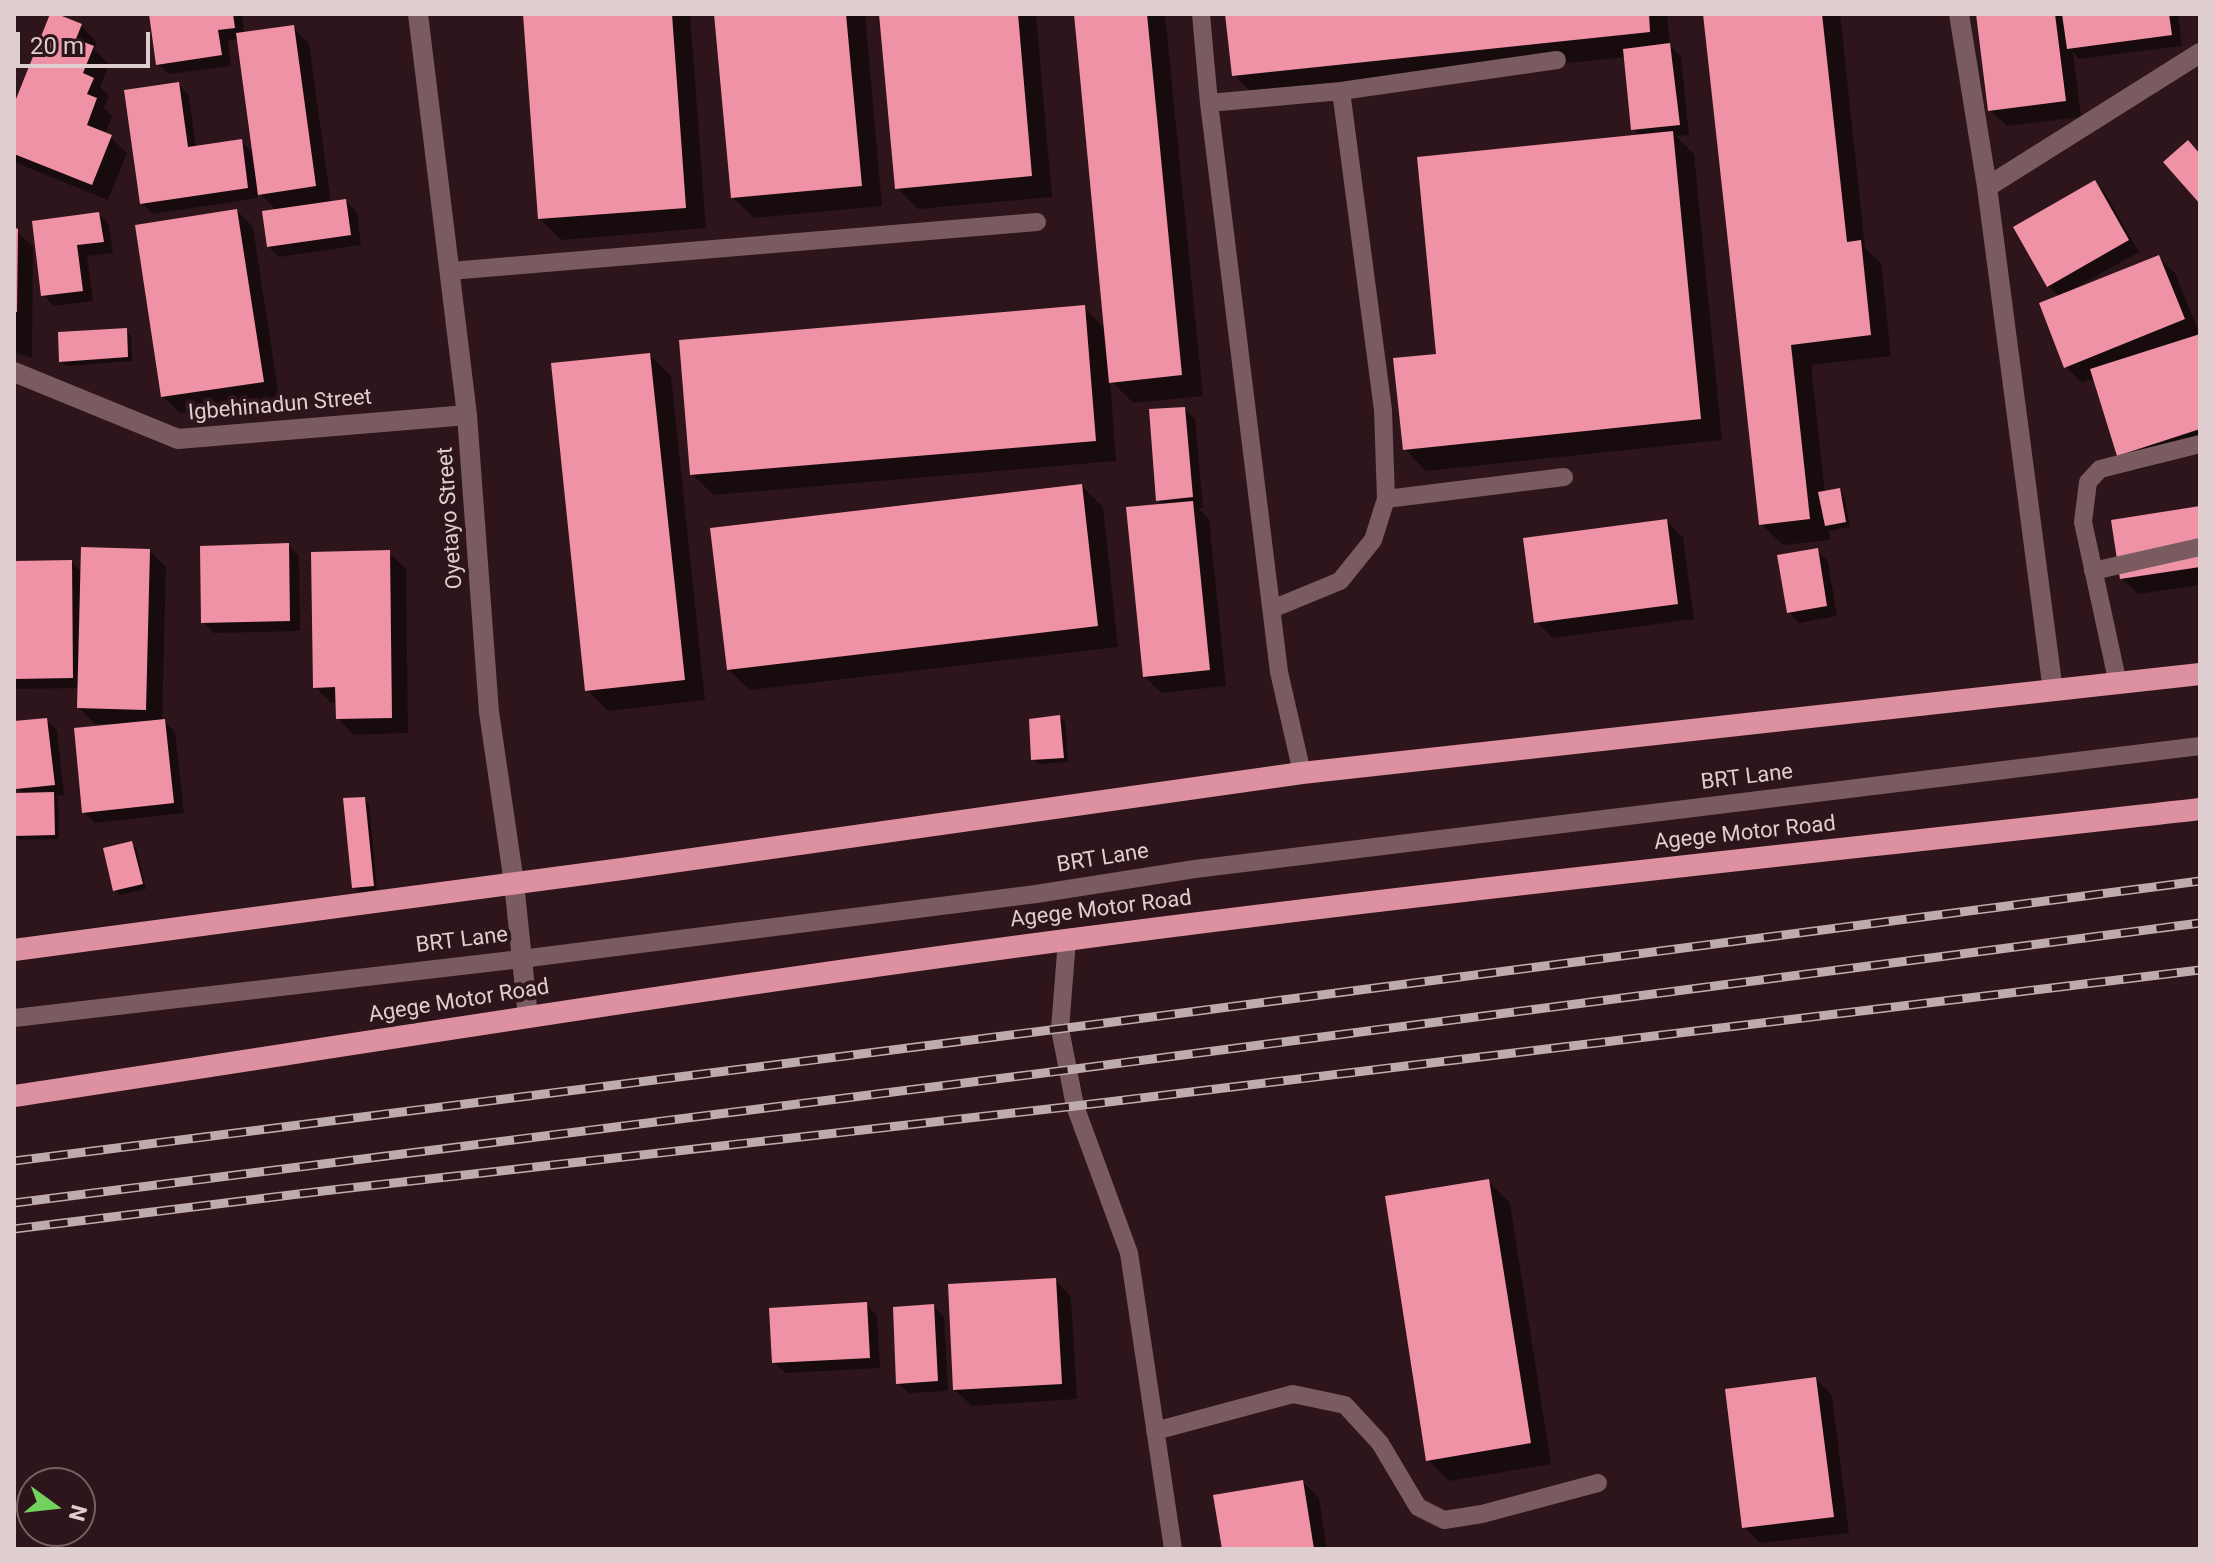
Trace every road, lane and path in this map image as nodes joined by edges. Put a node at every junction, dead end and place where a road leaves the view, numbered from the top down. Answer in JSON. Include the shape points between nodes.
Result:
{"nodes":[{"id":1,"x":418,"y":14,"type":"edge"},
{"id":2,"x":1201,"y":14,"type":"edge"},
{"id":3,"x":1959,"y":14,"type":"edge"},
{"id":4,"x":2200,"y":53,"type":"edge"},
{"id":5,"x":1557,"y":60,"type":"dead end"},
{"id":6,"x":1341,"y":91,"type":"junction"},
{"id":7,"x":1209,"y":103,"type":"junction"},
{"id":8,"x":1987,"y":187,"type":"junction"},
{"id":9,"x":1037,"y":222,"type":"dead end"},
{"id":10,"x":450,"y":271,"type":"junction"},
{"id":11,"x":14,"y":372,"type":"edge"},
{"id":12,"x":467,"y":415,"type":"junction"},
{"id":13,"x":2200,"y":444,"type":"edge"},
{"id":14,"x":1564,"y":477,"type":"dead end"},
{"id":15,"x":1386,"y":499,"type":"junction"},
{"id":16,"x":2200,"y":547,"type":"edge"},
{"id":17,"x":2093,"y":571,"type":"junction"},
{"id":18,"x":1272,"y":609,"type":"junction"},
{"id":19,"x":2200,"y":674,"type":"edge"},
{"id":20,"x":2118,"y":684,"type":"junction"},
{"id":21,"x":2053,"y":691,"type":"junction"},
{"id":22,"x":2200,"y":746,"type":"edge"},
{"id":23,"x":1302,"y":773,"type":"junction"},
{"id":24,"x":2200,"y":809,"type":"edge"},
{"id":25,"x":514,"y":883,"type":"junction"},
{"id":26,"x":1067,"y":940,"type":"junction"},
{"id":27,"x":14,"y":950,"type":"edge"},
{"id":28,"x":521,"y":959,"type":"junction"},
{"id":29,"x":528,"y":1017,"type":"junction"},
{"id":30,"x":14,"y":1018,"type":"edge"},
{"id":31,"x":14,"y":1096,"type":"edge"},
{"id":32,"x":1155,"y":1431,"type":"junction"},
{"id":33,"x":1598,"y":1483,"type":"dead end"},
{"id":34,"x":1173,"y":1549,"type":"edge"}],
"edges":[{"from":1,"to":10,"type":"street","name":"Oyetayo Street"},
{"from":2,"to":7,"type":"lane"},
{"from":3,"to":8,"type":"street"},
{"from":4,"to":8,"type":"street"},
{"from":5,"to":6,"type":"lane"},
{"from":6,"to":7,"type":"lane"},
{"from":6,"to":15,"type":"lane","via":[[1383,410]]},
{"from":7,"to":18,"type":"lane"},
{"from":8,"to":21,"type":"street"},
{"from":9,"to":10,"type":"lane"},
{"from":10,"to":12,"type":"street","name":"Oyetayo Street"},
{"from":11,"to":12,"type":"street","name":"Igbehinadun Street","via":[[178,439]]},
{"from":12,"to":25,"type":"street","name":"Oyetayo Street","via":[[489,712]]},
{"from":13,"to":17,"type":"lane","via":[[2093,475],[2083,522]]},
{"from":14,"to":15,"type":"lane"},
{"from":15,"to":18,"type":"lane","via":[[1373,540],[1340,581]]},
{"from":16,"to":17,"type":"lane"},
{"from":17,"to":20,"type":"lane"},
{"from":18,"to":23,"type":"lane","via":[[1279,672]]},
{"from":19,"to":20,"type":"highway"},
{"from":20,"to":21,"type":"highway"},
{"from":21,"to":23,"type":"highway"},
{"from":22,"to":28,"type":"lane","name":"BRT Lane","via":[[1195,869]]},
{"from":23,"to":25,"type":"highway"},
{"from":24,"to":26,"type":"highway","name":"Agege Motor Road"},
{"from":25,"to":27,"type":"highway"},
{"from":25,"to":28,"type":"street","name":"Oyetayo Street"},
{"from":26,"to":29,"type":"highway","name":"Agege Motor Road"},
{"from":26,"to":32,"type":"lane","via":[[1060,1029],[1075,1106],[1129,1253]]},
{"from":28,"to":29,"type":"street","name":"Oyetayo Street"},
{"from":28,"to":30,"type":"lane","name":"BRT Lane"},
{"from":29,"to":31,"type":"highway","name":"Agege Motor Road"},
{"from":32,"to":33,"type":"lane","via":[[1293,1394],[1345,1405],[1380,1443],[1418,1507],[1444,1520]]},
{"from":32,"to":34,"type":"lane"}]}
